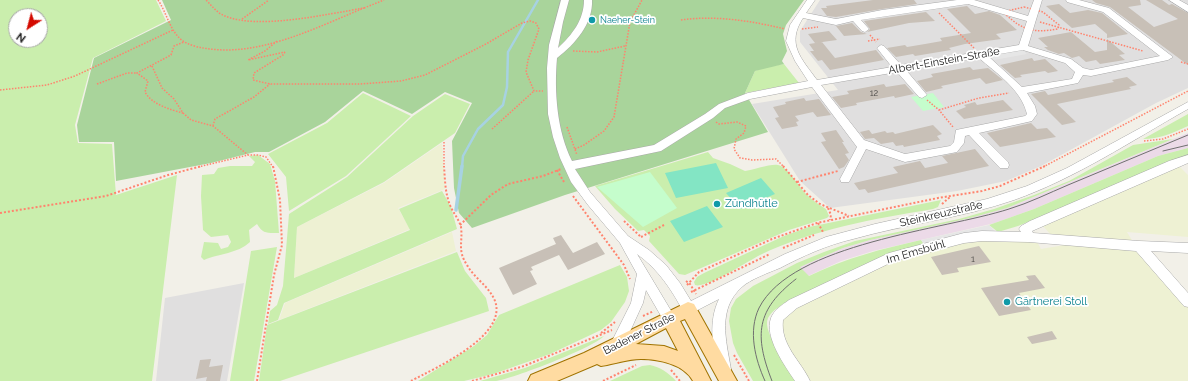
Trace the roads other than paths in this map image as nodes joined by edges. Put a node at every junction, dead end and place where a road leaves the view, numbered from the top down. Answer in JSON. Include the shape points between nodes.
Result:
{"nodes":[{"id":1,"x":565,"y":0,"type":"edge"},
{"id":2,"x":588,"y":0,"type":"edge"},
{"id":3,"x":811,"y":0,"type":"edge"},
{"id":4,"x":1038,"y":0,"type":"edge"},
{"id":5,"x":1070,"y":0,"type":"edge"},
{"id":6,"x":1173,"y":0,"type":"edge"},
{"id":7,"x":1188,"y":9,"type":"edge"},
{"id":8,"x":802,"y":15,"type":"junction"},
{"id":9,"x":856,"y":18,"type":"junction"},
{"id":10,"x":1031,"y":20,"type":"junction"},
{"id":11,"x":865,"y":29,"type":"dead end"},
{"id":12,"x":881,"y":43,"type":"road end"},
{"id":13,"x":1023,"y":47,"type":"junction"},
{"id":14,"x":980,"y":54,"type":"junction"},
{"id":15,"x":553,"y":57,"type":"junction"},
{"id":16,"x":899,"y":68,"type":"junction"},
{"id":17,"x":1080,"y":71,"type":"junction"},
{"id":18,"x":816,"y":83,"type":"junction"},
{"id":19,"x":1020,"y":91,"type":"junction"},
{"id":20,"x":922,"y":95,"type":"road end"},
{"id":21,"x":1188,"y":106,"type":"edge"},
{"id":22,"x":971,"y":131,"type":"junction"},
{"id":23,"x":860,"y":143,"type":"junction"},
{"id":24,"x":1188,"y":159,"type":"edge"},
{"id":25,"x":1004,"y":165,"type":"dead end"},
{"id":26,"x":569,"y":166,"type":"junction"},
{"id":27,"x":845,"y":179,"type":"dead end"},
{"id":28,"x":1029,"y":237,"type":"junction"},
{"id":29,"x":624,"y":239,"type":"junction"},
{"id":30,"x":1139,"y":246,"type":"junction"},
{"id":31,"x":1188,"y":248,"type":"edge"},
{"id":32,"x":643,"y":272,"type":"junction"},
{"id":33,"x":738,"y":284,"type":"junction"},
{"id":34,"x":1188,"y":302,"type":"edge"},
{"id":35,"x":688,"y":309,"type":"junction"},
{"id":36,"x":670,"y":319,"type":"junction"},
{"id":37,"x":617,"y":345,"type":"junction"},
{"id":38,"x":590,"y":359,"type":"junction"},
{"id":39,"x":699,"y":376,"type":"edge"},
{"id":40,"x":726,"y":378,"type":"edge"},
{"id":41,"x":537,"y":381,"type":"edge"},
{"id":42,"x":803,"y":381,"type":"edge"}],
"edges":[{"from":1,"to":15,"type":"street","via":[[555,37]]},
{"from":2,"to":15,"type":"street","via":[[587,12],[579,32]]},
{"from":3,"to":8,"type":"street"},
{"from":4,"to":10,"type":"street"},
{"from":5,"to":17,"type":"street","via":[[1106,10],[1168,58],[1091,73]]},
{"from":6,"to":7,"type":"street"},
{"from":8,"to":9,"type":"street","via":[[831,22]]},
{"from":8,"to":18,"type":"street","via":[[792,29],[790,41],[798,58]]},
{"from":9,"to":10,"type":"street","via":[[968,1]]},
{"from":9,"to":11,"type":"street"},
{"from":10,"to":13,"type":"street"},
{"from":12,"to":16,"type":"street"},
{"from":13,"to":14,"type":"street","name":"Albert-Einstein-Straße"},
{"from":13,"to":17,"type":"street","via":[[1068,61]]},
{"from":14,"to":16,"type":"street","name":"Albert-Einstein-Straße"},
{"from":14,"to":19,"type":"street"},
{"from":15,"to":26,"type":"street","via":[[553,111]]},
{"from":16,"to":18,"type":"street","name":"Albert-Einstein-Straße"},
{"from":16,"to":20,"type":"street"},
{"from":17,"to":19,"type":"street","via":[[1075,81]]},
{"from":18,"to":23,"type":"street"},
{"from":18,"to":26,"type":"street","name":"Albert-Einstein-Straße","via":[[748,96],[722,106],[657,148]]},
{"from":19,"to":22,"type":"street","via":[[1032,108],[1032,114],[1028,119]]},
{"from":21,"to":33,"type":"street","name":"Steinkreuzstraße","via":[[1073,169],[1030,189],[964,210],[871,229],[830,241],[786,259]]},
{"from":22,"to":23,"type":"street","via":[[960,133],[959,143],[953,149],[905,158]]},
{"from":22,"to":25,"type":"street"},
{"from":23,"to":27,"type":"street","via":[[862,148]]},
{"from":24,"to":28,"type":"street","via":[[1034,224],[1025,229]]},
{"from":26,"to":29,"type":"street","via":[[587,196]]},
{"from":28,"to":30,"type":"street","name":"Im Emsbühl"},
{"from":28,"to":42,"type":"street","name":"Im Emsbühl","via":[[964,238],[889,258],[787,308],[777,319],[777,332],[783,348]]},
{"from":29,"to":32,"type":"street"},
{"from":29,"to":35,"type":"street","via":[[655,259]]},
{"from":30,"to":31,"type":"street","name":"Im Emsbühl"},
{"from":30,"to":34,"type":"street"},
{"from":32,"to":36,"type":"street"},
{"from":32,"to":37,"type":"street","via":[[637,303]]},
{"from":33,"to":35,"type":"street","name":"Steinkreuzstraße"},
{"from":33,"to":40,"type":"street","via":[[722,307],[718,322]]},
{"from":35,"to":36,"type":"main road","name":"Badener Straße"},
{"from":35,"to":40,"type":"main road"},
{"from":36,"to":37,"type":"main road","name":"Badener Straße"},
{"from":36,"to":39,"type":"main road"},
{"from":37,"to":38,"type":"main road","name":"Badener Straße"},
{"from":38,"to":39,"type":"main road","name":"Badener Straße","via":[[640,351],[675,357]]},
{"from":38,"to":41,"type":"main road","name":"Badener Straße"}]}
